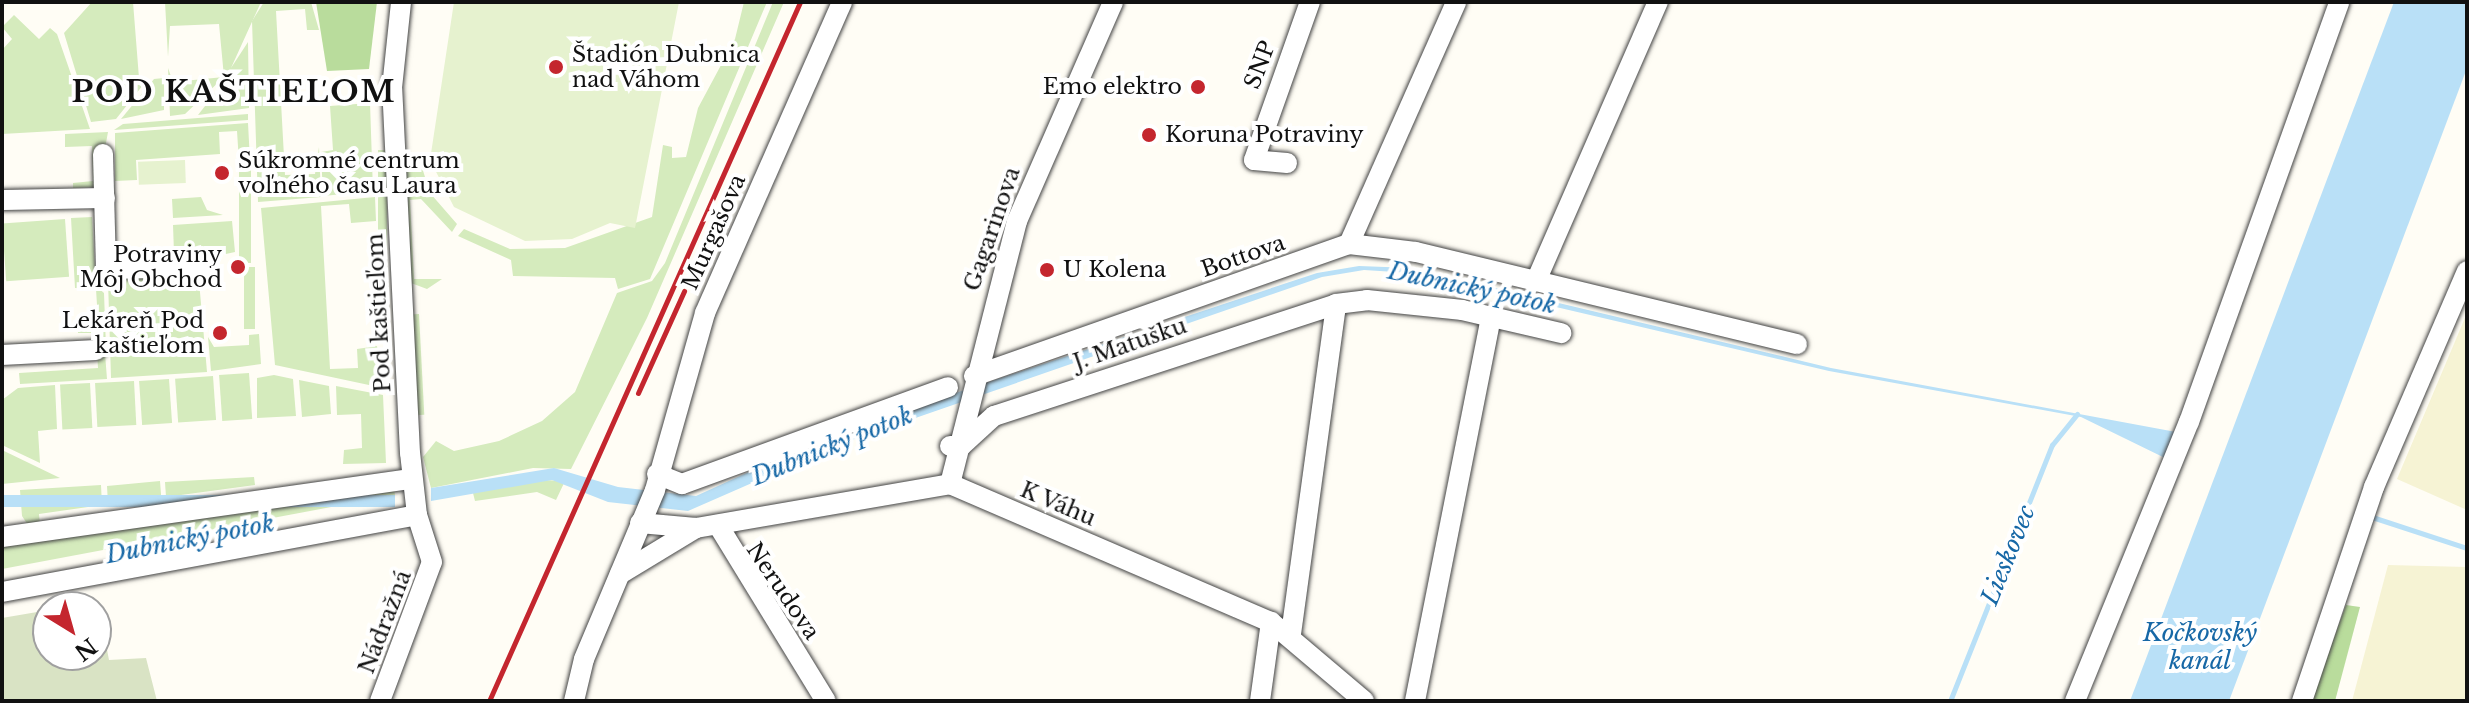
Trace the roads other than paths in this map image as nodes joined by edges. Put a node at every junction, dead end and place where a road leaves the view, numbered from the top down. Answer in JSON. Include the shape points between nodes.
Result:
{"nodes":[{"id":1,"x":401,"y":2,"type":"edge"},
{"id":2,"x":842,"y":2,"type":"edge"},
{"id":3,"x":1113,"y":2,"type":"edge"},
{"id":4,"x":1310,"y":2,"type":"edge"},
{"id":5,"x":1456,"y":2,"type":"edge"},
{"id":6,"x":1658,"y":2,"type":"edge"},
{"id":7,"x":2339,"y":2,"type":"edge"},
{"id":8,"x":103,"y":154,"type":"dead end"},
{"id":9,"x":1287,"y":163,"type":"dead end"},
{"id":10,"x":105,"y":198,"type":"junction"},
{"id":11,"x":2,"y":200,"type":"edge"},
{"id":12,"x":1349,"y":244,"type":"junction"},
{"id":13,"x":202,"y":267,"type":"dead end"},
{"id":14,"x":2467,"y":271,"type":"edge"},
{"id":15,"x":1536,"y":281,"type":"junction"},
{"id":16,"x":1336,"y":304,"type":"junction"},
{"id":17,"x":1491,"y":317,"type":"junction"},
{"id":18,"x":1561,"y":333,"type":"dead end"},
{"id":19,"x":1797,"y":344,"type":"dead end"},
{"id":20,"x":96,"y":350,"type":"dead end"},
{"id":21,"x":2,"y":355,"type":"edge"},
{"id":22,"x":973,"y":379,"type":"junction"},
{"id":23,"x":948,"y":387,"type":"dead end"},
{"id":24,"x":956,"y":446,"type":"junction"},
{"id":25,"x":656,"y":482,"type":"junction"},
{"id":26,"x":950,"y":484,"type":"junction"},
{"id":27,"x":414,"y":497,"type":"junction"},
{"id":28,"x":642,"y":517,"type":"junction"},
{"id":29,"x":718,"y":525,"type":"junction"},
{"id":30,"x":696,"y":528,"type":"junction"},
{"id":31,"x":2,"y":537,"type":"edge"},
{"id":32,"x":620,"y":574,"type":"junction"},
{"id":33,"x":2,"y":592,"type":"edge"},
{"id":34,"x":1271,"y":622,"type":"junction"},
{"id":35,"x":1291,"y":634,"type":"junction"},
{"id":36,"x":814,"y":680,"type":"junction"},
{"id":37,"x":380,"y":701,"type":"edge"},
{"id":38,"x":574,"y":701,"type":"edge"},
{"id":39,"x":826,"y":701,"type":"edge"},
{"id":40,"x":839,"y":701,"type":"edge"},
{"id":41,"x":1260,"y":701,"type":"edge"},
{"id":42,"x":1364,"y":701,"type":"edge"},
{"id":43,"x":1415,"y":701,"type":"edge"},
{"id":44,"x":2075,"y":701,"type":"edge"},
{"id":45,"x":2302,"y":701,"type":"edge"}],
"edges":[{"from":1,"to":27,"type":"street","name":"Pod kaštieľom","via":[[383,88]]},
{"from":2,"to":25,"type":"street","name":"Murgašova","via":[[705,313]]},
{"from":3,"to":22,"type":"street","name":"Gagarinova","via":[[1024,201]]},
{"from":4,"to":9,"type":"street","name":"SNP","via":[[1254,160]]},
{"from":5,"to":12,"type":"street"},
{"from":6,"to":15,"type":"street"},
{"from":7,"to":44,"type":"street","via":[[2189,422]]},
{"from":8,"to":10,"type":"street"},
{"from":10,"to":11,"type":"street"},
{"from":10,"to":13,"type":"street","via":[[106,269]]},
{"from":12,"to":15,"type":"street"},
{"from":12,"to":22,"type":"street","name":"Bottova"},
{"from":14,"to":45,"type":"street","via":[[2374,487]]},
{"from":15,"to":19,"type":"street"},
{"from":16,"to":17,"type":"street","name":"J. Matušku","via":[[1367,300]]},
{"from":16,"to":24,"type":"street","name":"J. Matušku","via":[[994,416]]},
{"from":16,"to":35,"type":"street"},
{"from":17,"to":18,"type":"street","name":"J. Matušku"},
{"from":17,"to":43,"type":"street"},
{"from":20,"to":21,"type":"street"},
{"from":22,"to":24,"type":"street","name":"Gagarinova"},
{"from":23,"to":25,"type":"street","via":[[682,484]]},
{"from":24,"to":26,"type":"street","name":"Gagarinova"},
{"from":25,"to":28,"type":"street","name":"Murgašova"},
{"from":26,"to":29,"type":"street"},
{"from":26,"to":34,"type":"street","name":"K Váhu"},
{"from":27,"to":31,"type":"street"},
{"from":27,"to":33,"type":"street"},
{"from":27,"to":37,"type":"street","name":"Nádražná","via":[[431,548],[430,576]]},
{"from":28,"to":30,"type":"street"},
{"from":28,"to":32,"type":"street","name":"Murgašova"},
{"from":29,"to":30,"type":"street"},
{"from":29,"to":36,"type":"street","name":"Nerudova"},
{"from":30,"to":32,"type":"street"},
{"from":32,"to":38,"type":"street","name":"Murgašova"},
{"from":34,"to":35,"type":"street","name":"K Váhu"},
{"from":34,"to":41,"type":"street"},
{"from":35,"to":42,"type":"street","name":"K Váhu"},
{"from":36,"to":39,"type":"street","name":"Nerudova"},
{"from":36,"to":40,"type":"street","name":"Nerudova"}]}
